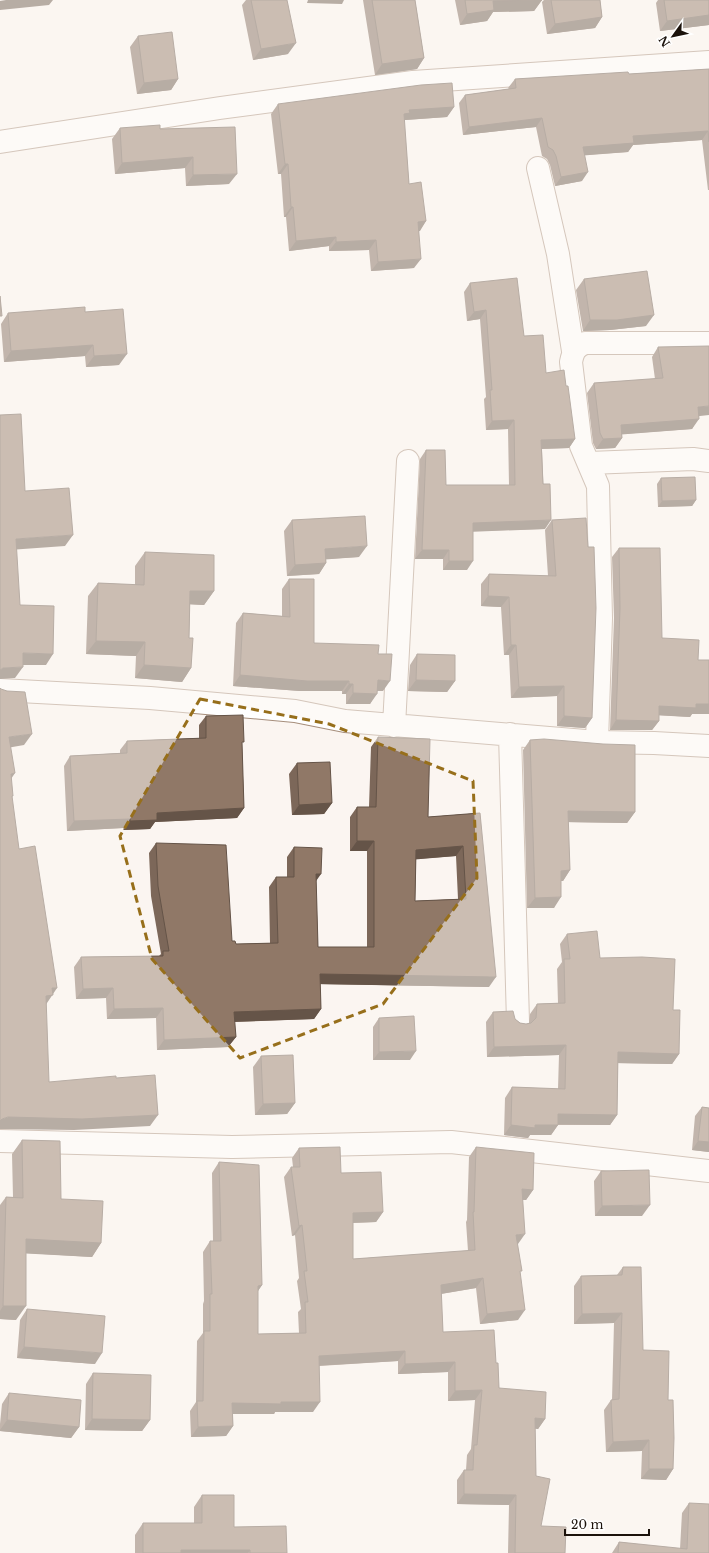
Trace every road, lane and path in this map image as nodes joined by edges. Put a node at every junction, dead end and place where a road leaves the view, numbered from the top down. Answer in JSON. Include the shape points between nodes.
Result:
{"nodes":[{"id":1,"x":709,"y":62,"type":"edge"},
{"id":2,"x":0,"y":142,"type":"edge"},
{"id":3,"x":538,"y":168,"type":"dead end"},
{"id":4,"x":709,"y":343,"type":"edge"},
{"id":5,"x":573,"y":351,"type":"junction"},
{"id":6,"x":408,"y":461,"type":"dead end"},
{"id":7,"x":709,"y":462,"type":"edge"},
{"id":8,"x":589,"y":464,"type":"junction"},
{"id":9,"x":0,"y":690,"type":"edge"},
{"id":10,"x":394,"y":726,"type":"junction"},
{"id":11,"x":510,"y":734,"type":"junction"},
{"id":12,"x":597,"y":742,"type":"junction"},
{"id":13,"x":709,"y":746,"type":"edge"},
{"id":14,"x":518,"y":1022,"type":"edge"},
{"id":15,"x":0,"y":1141,"type":"edge"},
{"id":16,"x":709,"y":1171,"type":"edge"}],
"edges":[{"from":1,"to":2,"type":"street","via":[[413,82],[220,108]]},
{"from":3,"to":5,"type":"street","via":[[558,254]]},
{"from":4,"to":5,"type":"street","via":[[585,343]]},
{"from":5,"to":8,"type":"street","via":[[571,362],[581,446]]},
{"from":6,"to":10,"type":"street"},
{"from":7,"to":8,"type":"street","via":[[693,459]]},
{"from":8,"to":12,"type":"street","via":[[598,486],[601,618]]},
{"from":9,"to":10,"type":"street","via":[[158,699],[295,712]]},
{"from":10,"to":11,"type":"street"},
{"from":11,"to":12,"type":"street"},
{"from":11,"to":14,"type":"street"},
{"from":12,"to":13,"type":"street","via":[[654,742]]},
{"from":15,"to":16,"type":"street","via":[[232,1147],[451,1142]]}]}
